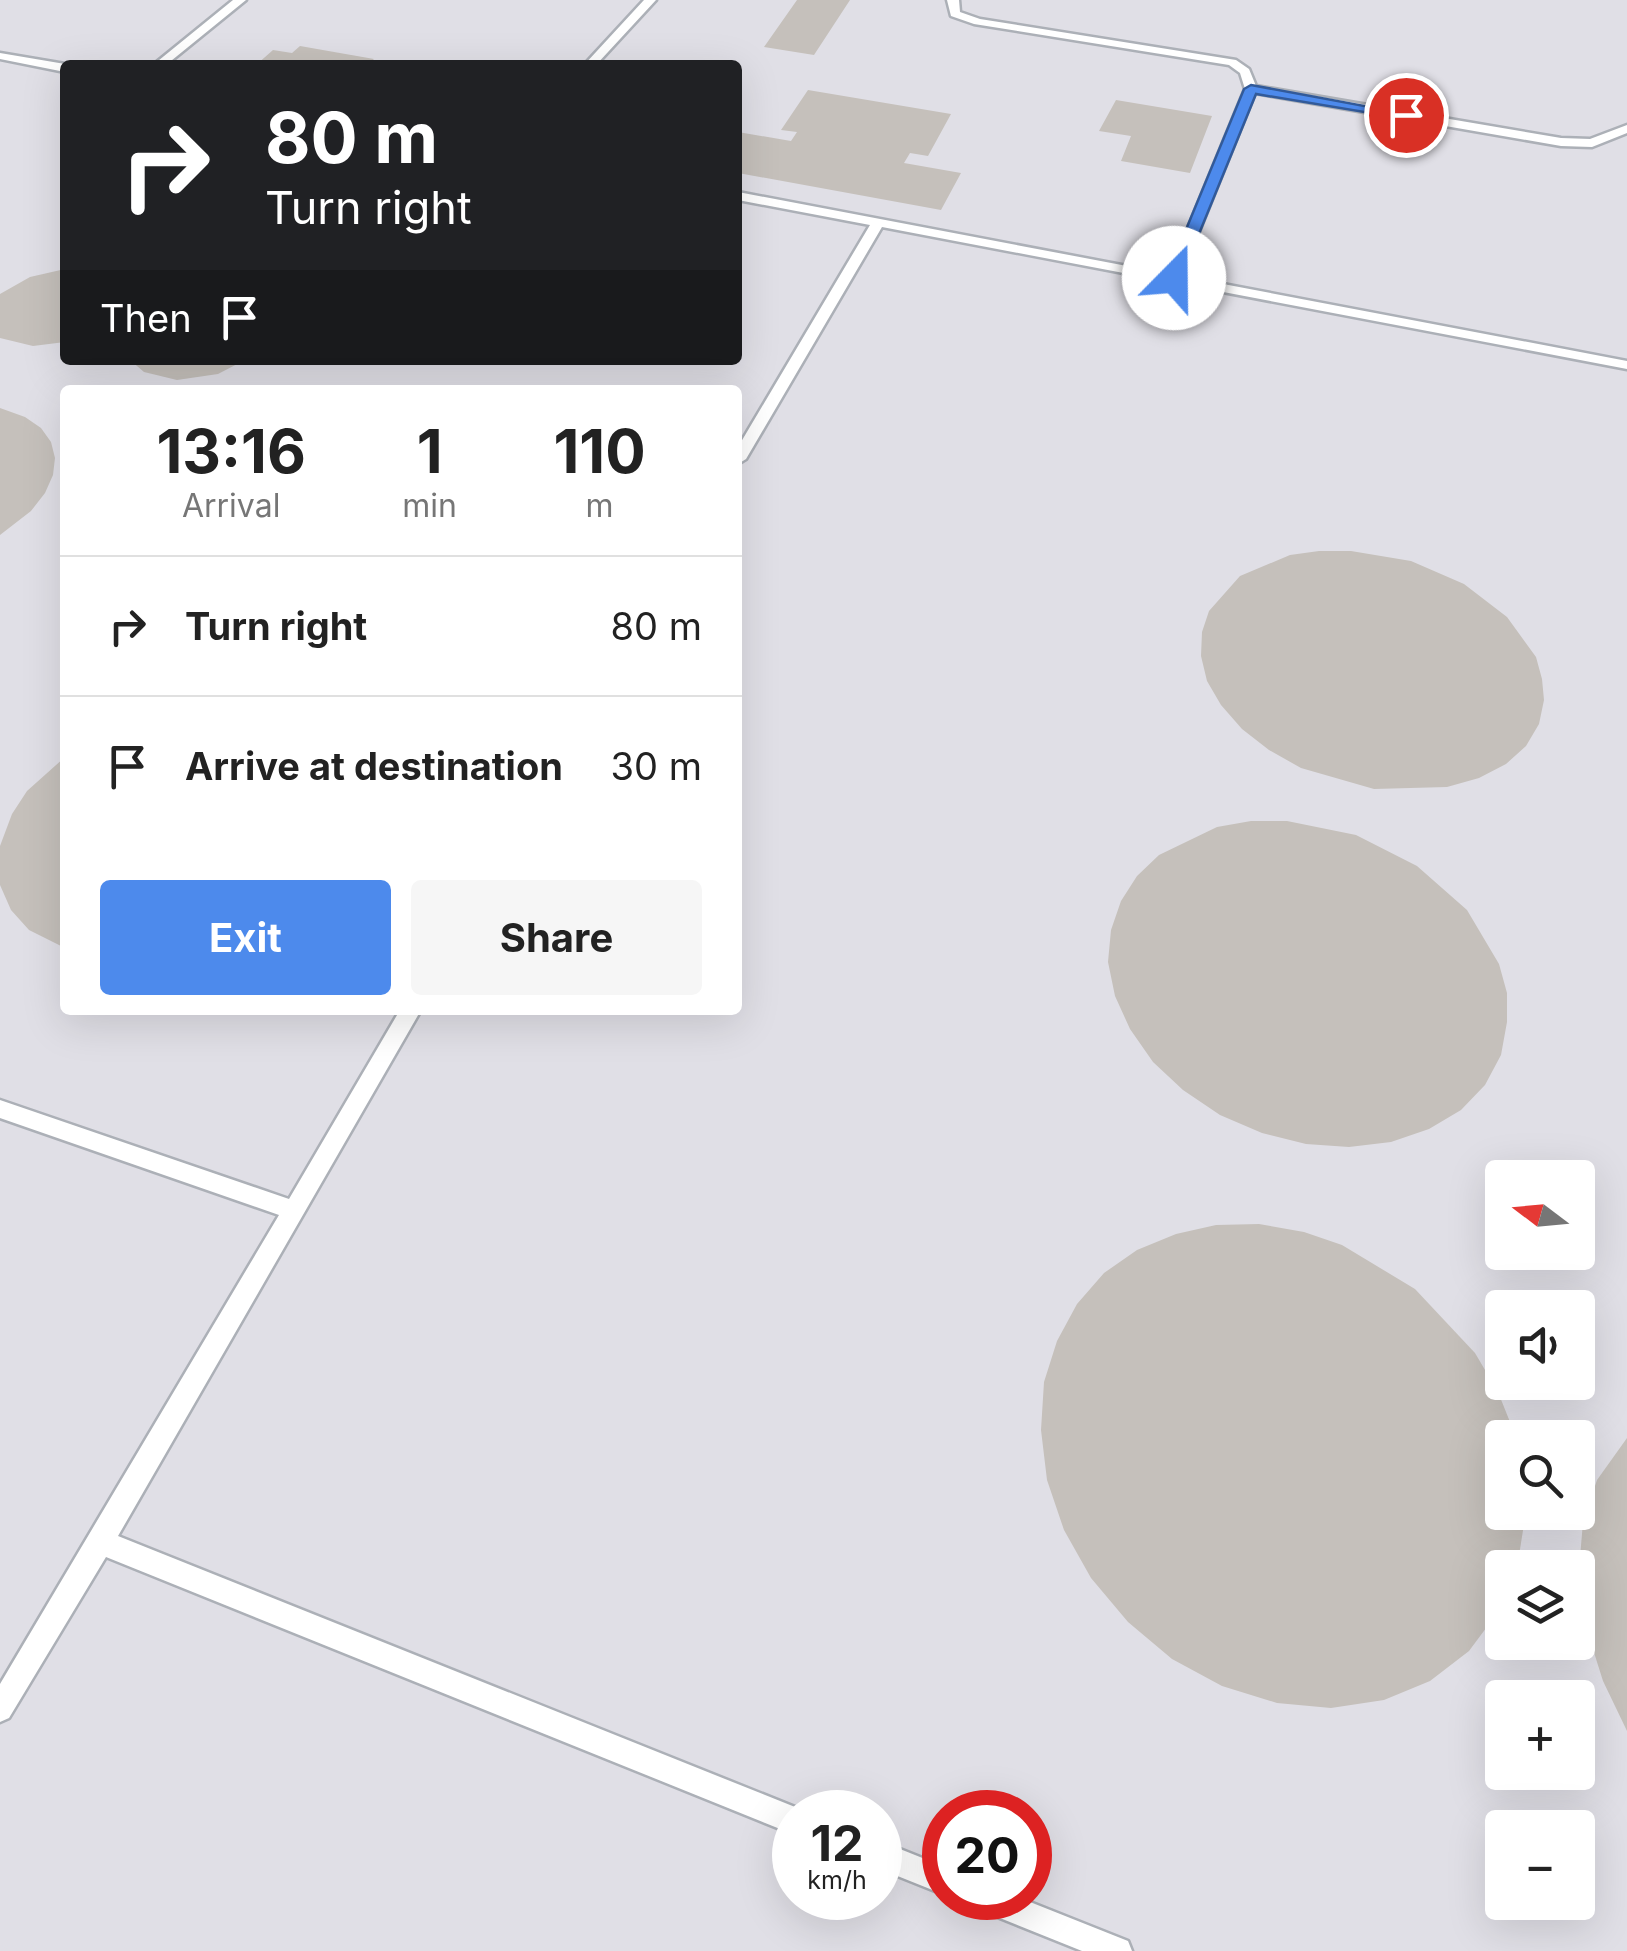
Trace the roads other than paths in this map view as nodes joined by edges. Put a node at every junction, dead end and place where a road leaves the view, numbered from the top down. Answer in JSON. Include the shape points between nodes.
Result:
{"nodes":[{"id":1,"x":240,"y":0,"type":"edge"},
{"id":2,"x":650,"y":0,"type":"edge"},
{"id":3,"x":953,"y":0,"type":"edge"},
{"id":4,"x":0,"y":56,"type":"edge"},
{"id":5,"x":165,"y":60,"type":"edge"},
{"id":6,"x":595,"y":60,"type":"edge"},
{"id":7,"x":60,"y":67,"type":"edge"},
{"id":8,"x":1251,"y":89,"type":"junction"},
{"id":9,"x":1627,"y":129,"type":"edge"},
{"id":10,"x":742,"y":197,"type":"edge"},
{"id":11,"x":878,"y":223,"type":"junction"},
{"id":12,"x":1174,"y":278,"type":"junction"},
{"id":13,"x":1627,"y":366,"type":"edge"},
{"id":14,"x":742,"y":452,"type":"edge"},
{"id":15,"x":408,"y":1015,"type":"edge"},
{"id":16,"x":0,"y":1109,"type":"edge"},
{"id":17,"x":293,"y":1210,"type":"junction"},
{"id":18,"x":101,"y":1542,"type":"junction"},
{"id":19,"x":0,"y":1709,"type":"edge"},
{"id":20,"x":772,"y":1812,"type":"edge"},
{"id":21,"x":1040,"y":1920,"type":"edge"},
{"id":22,"x":1118,"y":1951,"type":"edge"}],
"edges":[{"from":1,"to":5,"type":"lane"},
{"from":2,"to":6,"type":"lane"},
{"from":3,"to":8,"type":"lane","via":[[954,14],[978,22],[1232,62],[1245,70]]},
{"from":4,"to":7,"type":"lane"},
{"from":8,"to":9,"type":"lane","via":[[1561,142],[1592,143]]},
{"from":8,"to":12,"type":"lane"},
{"from":10,"to":11,"type":"lane"},
{"from":11,"to":12,"type":"lane"},
{"from":11,"to":14,"type":"lane"},
{"from":12,"to":13,"type":"lane"},
{"from":15,"to":17,"type":"lane"},
{"from":16,"to":17,"type":"lane"},
{"from":17,"to":18,"type":"lane"},
{"from":18,"to":19,"type":"lane"},
{"from":18,"to":20,"type":"lane"},
{"from":21,"to":22,"type":"lane"}]}
